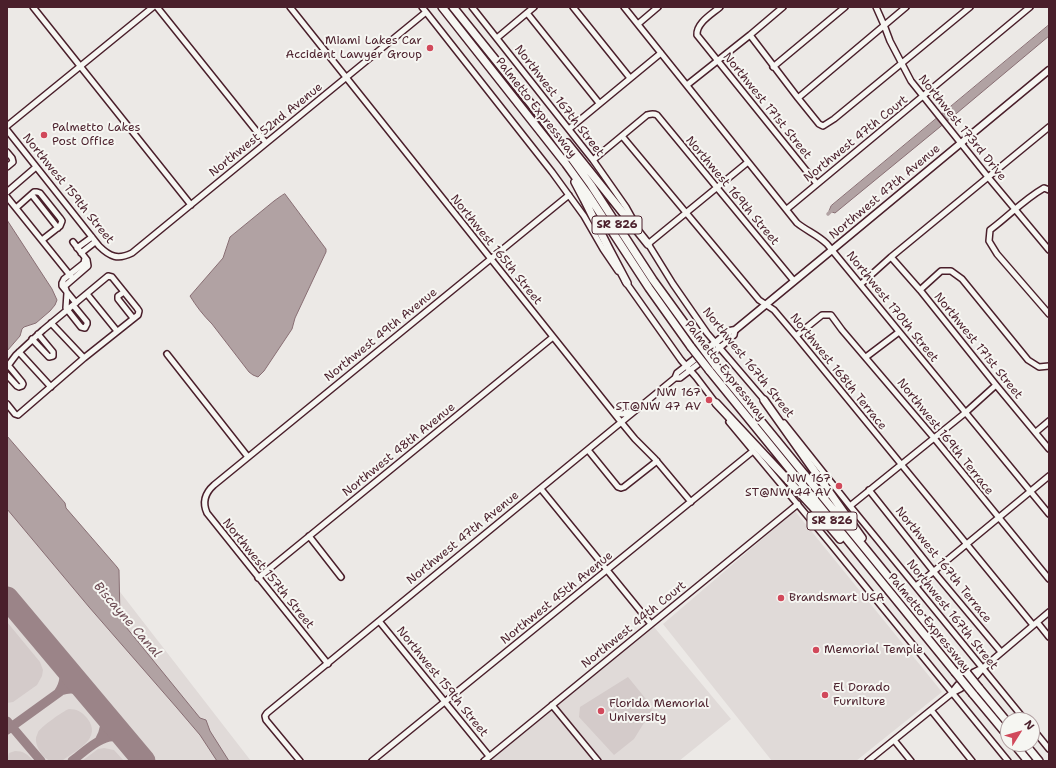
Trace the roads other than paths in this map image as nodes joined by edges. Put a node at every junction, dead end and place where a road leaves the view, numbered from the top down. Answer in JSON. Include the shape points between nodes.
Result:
{"nodes":[{"id":1,"x":33,"y":7,"type":"edge"},
{"id":2,"x":153,"y":7,"type":"edge"},
{"id":3,"x":157,"y":7,"type":"edge"},
{"id":4,"x":290,"y":7,"type":"edge"},
{"id":5,"x":422,"y":7,"type":"edge"},
{"id":6,"x":442,"y":7,"type":"edge"},
{"id":7,"x":453,"y":7,"type":"edge"},
{"id":8,"x":472,"y":7,"type":"edge"},
{"id":9,"x":534,"y":7,"type":"edge"},
{"id":10,"x":573,"y":7,"type":"edge"},
{"id":11,"x":624,"y":7,"type":"edge"},
{"id":12,"x":658,"y":7,"type":"edge"},
{"id":13,"x":720,"y":7,"type":"edge"},
{"id":14,"x":783,"y":7,"type":"edge"},
{"id":15,"x":845,"y":7,"type":"edge"},
{"id":16,"x":876,"y":7,"type":"edge"},
{"id":17,"x":906,"y":7,"type":"edge"},
{"id":18,"x":970,"y":7,"type":"edge"},
{"id":19,"x":1030,"y":7,"type":"edge"},
{"id":20,"x":426,"y":12,"type":"junction"},
{"id":21,"x":527,"y":13,"type":"junction"},
{"id":22,"x":638,"y":24,"type":"junction"},
{"id":23,"x":884,"y":25,"type":"junction"},
{"id":24,"x":750,"y":35,"type":"junction"},
{"id":25,"x":497,"y":38,"type":"junction"},
{"id":26,"x":661,"y":53,"type":"junction"},
{"id":27,"x":718,"y":61,"type":"junction"},
{"id":28,"x":901,"y":63,"type":"junction"},
{"id":29,"x":80,"y":66,"type":"junction"},
{"id":30,"x":773,"y":67,"type":"junction"},
{"id":31,"x":1049,"y":70,"type":"edge"},
{"id":32,"x":346,"y":78,"type":"junction"},
{"id":33,"x":630,"y":78,"type":"junction"},
{"id":34,"x":687,"y":85,"type":"junction"},
{"id":35,"x":924,"y":96,"type":"junction"},
{"id":36,"x":798,"y":98,"type":"junction"},
{"id":37,"x":599,"y":103,"type":"junction"},
{"id":38,"x":535,"y":109,"type":"junction"},
{"id":39,"x":7,"y":126,"type":"edge"},
{"id":40,"x":1049,"y":127,"type":"edge"},
{"id":41,"x":569,"y":129,"type":"junction"},
{"id":42,"x":7,"y":130,"type":"edge"},
{"id":43,"x":622,"y":136,"type":"junction"},
{"id":44,"x":961,"y":142,"type":"junction"},
{"id":45,"x":266,"y":143,"type":"junction"},
{"id":46,"x":7,"y":152,"type":"edge"},
{"id":47,"x":593,"y":160,"type":"junction"},
{"id":48,"x":748,"y":162,"type":"junction"},
{"id":49,"x":566,"y":164,"type":"junction"},
{"id":50,"x":8,"y":165,"type":"edge"},
{"id":51,"x":36,"y":167,"type":"junction"},
{"id":52,"x":988,"y":177,"type":"junction"},
{"id":53,"x":817,"y":184,"type":"junction"},
{"id":54,"x":717,"y":188,"type":"junction"},
{"id":55,"x":1049,"y":190,"type":"edge"},
{"id":56,"x":7,"y":192,"type":"edge"},
{"id":57,"x":569,"y":195,"type":"junction"},
{"id":58,"x":7,"y":197,"type":"edge"},
{"id":59,"x":190,"y":205,"type":"junction"},
{"id":60,"x":16,"y":208,"type":"junction"},
{"id":61,"x":787,"y":209,"type":"junction"},
{"id":62,"x":1015,"y":209,"type":"junction"},
{"id":63,"x":686,"y":213,"type":"junction"},
{"id":64,"x":92,"y":237,"type":"junction"},
{"id":65,"x":42,"y":240,"type":"junction"},
{"id":66,"x":73,"y":242,"type":"dead end"},
{"id":67,"x":95,"y":242,"type":"junction"},
{"id":68,"x":648,"y":244,"type":"junction"},
{"id":69,"x":78,"y":248,"type":"junction"},
{"id":70,"x":832,"y":250,"type":"junction"},
{"id":71,"x":1049,"y":250,"type":"edge"},
{"id":72,"x":83,"y":255,"type":"junction"},
{"id":73,"x":115,"y":257,"type":"joint"},
{"id":74,"x":891,"y":257,"type":"junction"},
{"id":75,"x":490,"y":259,"type":"junction"},
{"id":76,"x":72,"y":277,"type":"junction"},
{"id":77,"x":794,"y":281,"type":"junction"},
{"id":78,"x":627,"y":283,"type":"junction"},
{"id":79,"x":861,"y":284,"type":"junction"},
{"id":80,"x":920,"y":290,"type":"junction"},
{"id":81,"x":124,"y":292,"type":"junction"},
{"id":82,"x":67,"y":293,"type":"junction"},
{"id":83,"x":87,"y":294,"type":"junction"},
{"id":84,"x":74,"y":304,"type":"junction"},
{"id":85,"x":766,"y":304,"type":"junction"},
{"id":86,"x":67,"y":310,"type":"junction"},
{"id":87,"x":1049,"y":314,"type":"edge"},
{"id":88,"x":133,"y":318,"type":"junction"},
{"id":89,"x":51,"y":323,"type":"junction"},
{"id":90,"x":117,"y":331,"type":"junction"},
{"id":91,"x":899,"y":332,"type":"junction"},
{"id":92,"x":38,"y":334,"type":"junction"},
{"id":93,"x":796,"y":336,"type":"junction"},
{"id":94,"x":553,"y":337,"type":"junction"},
{"id":95,"x":32,"y":339,"type":"junction"},
{"id":96,"x":717,"y":345,"type":"junction"},
{"id":97,"x":19,"y":352,"type":"junction"},
{"id":98,"x":167,"y":354,"type":"dead end"},
{"id":99,"x":866,"y":357,"type":"junction"},
{"id":100,"x":84,"y":358,"type":"junction"},
{"id":101,"x":8,"y":366,"type":"edge"},
{"id":102,"x":1049,"y":366,"type":"edge"},
{"id":103,"x":688,"y":368,"type":"junction"},
{"id":104,"x":7,"y":375,"type":"edge"},
{"id":105,"x":996,"y":385,"type":"junction"},
{"id":106,"x":51,"y":387,"type":"junction"},
{"id":107,"x":764,"y":400,"type":"junction"},
{"id":108,"x":716,"y":403,"type":"junction"},
{"id":109,"x":7,"y":404,"type":"edge"},
{"id":110,"x":636,"y":410,"type":"junction"},
{"id":111,"x":613,"y":412,"type":"junction"},
{"id":112,"x":965,"y":413,"type":"junction"},
{"id":113,"x":1049,"y":421,"type":"edge"},
{"id":114,"x":621,"y":422,"type":"junction"},
{"id":115,"x":1036,"y":432,"type":"junction"},
{"id":116,"x":934,"y":438,"type":"junction"},
{"id":117,"x":1049,"y":448,"type":"edge"},
{"id":118,"x":588,"y":450,"type":"junction"},
{"id":119,"x":754,"y":451,"type":"junction"},
{"id":120,"x":248,"y":457,"type":"junction"},
{"id":121,"x":657,"y":461,"type":"junction"},
{"id":122,"x":901,"y":464,"type":"junction"},
{"id":123,"x":1049,"y":476,"type":"edge"},
{"id":124,"x":541,"y":489,"type":"junction"},
{"id":125,"x":869,"y":490,"type":"junction"},
{"id":126,"x":208,"y":492,"type":"joint"},
{"id":127,"x":1031,"y":492,"type":"junction"},
{"id":128,"x":691,"y":502,"type":"junction"},
{"id":129,"x":798,"y":504,"type":"junction"},
{"id":130,"x":850,"y":506,"type":"junction"},
{"id":131,"x":1049,"y":514,"type":"edge"},
{"id":132,"x":999,"y":518,"type":"junction"},
{"id":133,"x":309,"y":536,"type":"junction"},
{"id":134,"x":966,"y":545,"type":"junction"},
{"id":135,"x":875,"y":561,"type":"junction"},
{"id":136,"x":607,"y":570,"type":"junction"},
{"id":137,"x":873,"y":571,"type":"junction"},
{"id":138,"x":934,"y":572,"type":"junction"},
{"id":139,"x":341,"y":577,"type":"dead end"},
{"id":140,"x":258,"y":578,"type":"junction"},
{"id":141,"x":1049,"y":579,"type":"edge"},
{"id":142,"x":916,"y":586,"type":"junction"},
{"id":143,"x":1049,"y":612,"type":"edge"},
{"id":144,"x":379,"y":621,"type":"junction"},
{"id":145,"x":651,"y":624,"type":"junction"},
{"id":146,"x":1035,"y":624,"type":"junction"},
{"id":147,"x":1049,"y":637,"type":"edge"},
{"id":148,"x":1001,"y":652,"type":"junction"},
{"id":149,"x":328,"y":664,"type":"junction"},
{"id":150,"x":983,"y":668,"type":"junction"},
{"id":151,"x":952,"y":693,"type":"junction"},
{"id":152,"x":445,"y":702,"type":"junction"},
{"id":153,"x":552,"y":705,"type":"junction"},
{"id":154,"x":931,"y":710,"type":"junction"},
{"id":155,"x":1019,"y":712,"type":"edge"},
{"id":156,"x":1000,"y":713,"type":"edge"},
{"id":157,"x":1000,"y":726,"type":"edge"},
{"id":158,"x":1040,"y":738,"type":"edge"},
{"id":159,"x":894,"y":740,"type":"junction"},
{"id":160,"x":1049,"y":749,"type":"edge"},
{"id":161,"x":1021,"y":752,"type":"edge"},
{"id":162,"x":1032,"y":752,"type":"edge"},
{"id":163,"x":489,"y":756,"type":"junction"},
{"id":164,"x":1006,"y":760,"type":"edge"},
{"id":165,"x":300,"y":761,"type":"edge"},
{"id":166,"x":372,"y":761,"type":"edge"},
{"id":167,"x":484,"y":761,"type":"edge"},
{"id":168,"x":598,"y":761,"type":"edge"},
{"id":169,"x":868,"y":761,"type":"edge"},
{"id":170,"x":911,"y":761,"type":"edge"},
{"id":171,"x":972,"y":761,"type":"edge"},
{"id":172,"x":1028,"y":761,"type":"edge"},
{"id":173,"x":1039,"y":761,"type":"edge"}],
"edges":[{"from":1,"to":29,"type":"street"},
{"from":2,"to":29,"type":"street"},
{"from":3,"to":45,"type":"street"},
{"from":4,"to":32,"type":"street","name":"Northwest 165th Street"},
{"from":5,"to":20,"type":"street"},
{"from":6,"to":49,"type":"highway","name":"Palmetto Expressway","number":"SR 826"},
{"from":7,"to":38,"type":"highway","name":"Palmetto Expressway","number":"SR 826"},
{"from":8,"to":25,"type":"street","name":"Northwest 167th Street"},
{"from":9,"to":21,"type":"street"},
{"from":10,"to":33,"type":"street"},
{"from":11,"to":22,"type":"street","name":"Northwest 170th Street"},
{"from":12,"to":22,"type":"street"},
{"from":13,"to":27,"type":"street","name":"Northwest 171st Street","via":[[696,30],[701,41]]},
{"from":14,"to":24,"type":"street"},
{"from":15,"to":30,"type":"street"},
{"from":16,"to":23,"type":"street","name":"Northwest 173rd Drive"},
{"from":17,"to":23,"type":"street"},
{"from":18,"to":28,"type":"street"},
{"from":19,"to":35,"type":"street","name":"Northwest 47th Court"},
{"from":20,"to":32,"type":"street","name":"Northwest 52nd Avenue"},
{"from":20,"to":57,"type":"street"},
{"from":21,"to":25,"type":"street"},
{"from":21,"to":37,"type":"street"},
{"from":22,"to":26,"type":"street","name":"Northwest 170th Street"},
{"from":23,"to":28,"type":"street","name":"Northwest 173rd Drive"},
{"from":23,"to":36,"type":"street"},
{"from":24,"to":27,"type":"street"},
{"from":24,"to":30,"type":"street"},
{"from":25,"to":41,"type":"street","name":"Northwest 167th Street"},
{"from":26,"to":33,"type":"street"},
{"from":26,"to":34,"type":"street","name":"Northwest 170th Street"},
{"from":27,"to":34,"type":"street"},
{"from":27,"to":53,"type":"street","name":"Northwest 171st Street"},
{"from":28,"to":35,"type":"street","name":"Northwest 173rd Drive","via":[[911,81]]},
{"from":28,"to":36,"type":"street","via":[[823,126]]},
{"from":29,"to":39,"type":"street"},
{"from":29,"to":59,"type":"street"},
{"from":30,"to":36,"type":"street"},
{"from":31,"to":44,"type":"main road","name":"Northwest 47th Avenue"},
{"from":32,"to":45,"type":"street","name":"Northwest 52nd Avenue"},
{"from":32,"to":75,"type":"street","name":"Northwest 165th Street"},
{"from":33,"to":37,"type":"street"},
{"from":34,"to":48,"type":"street","name":"Northwest 170th Street"},
{"from":35,"to":44,"type":"street","name":"Northwest 173rd Drive"},
{"from":35,"to":53,"type":"street","name":"Northwest 47th Court"},
{"from":37,"to":41,"type":"street"},
{"from":38,"to":68,"type":"highway","via":[[553,126]]},
{"from":38,"to":135,"type":"highway","name":"Palmetto Expressway","number":"SR 826","bridge":true,"via":[[591,185],[653,280],[715,365]]},
{"from":40,"to":52,"type":"street"},
{"from":41,"to":47,"type":"street","name":"Northwest 167th Street"},
{"from":42,"to":51,"type":"street","name":"Northwest 159th Street"},
{"from":43,"to":47,"type":"street"},
{"from":43,"to":54,"type":"street","name":"Northwest 169th Street","via":[[647,116],[657,115]]},
{"from":43,"to":63,"type":"street","name":"Northwest 168th Terrace"},
{"from":44,"to":52,"type":"street","name":"Northwest 173rd Drive"},
{"from":44,"to":70,"type":"main road","name":"Northwest 47th Avenue"},
{"from":45,"to":59,"type":"street","name":"Northwest 52nd Avenue"},
{"from":46,"to":50,"type":"street","via":[[13,162]]},
{"from":47,"to":68,"type":"street","name":"Northwest 167th Street"},
{"from":48,"to":54,"type":"street"},
{"from":48,"to":61,"type":"street","name":"Northwest 170th Street"},
{"from":49,"to":78,"type":"highway"},
{"from":49,"to":137,"type":"highway","name":"Palmetto Expressway","number":"SR 826","bridge":true,"via":[[691,347]]},
{"from":51,"to":56,"type":"street"},
{"from":51,"to":64,"type":"street","name":"Northwest 159th Street"},
{"from":52,"to":62,"type":"street","name":"Northwest 173rd Drive"},
{"from":52,"to":74,"type":"street"},
{"from":53,"to":61,"type":"street","name":"Northwest 47th Court"},
{"from":54,"to":63,"type":"street"},
{"from":54,"to":77,"type":"street","name":"Northwest 169th Street"},
{"from":55,"to":62,"type":"street","via":[[1044,188],[1033,194]]},
{"from":57,"to":75,"type":"street","name":"Northwest 49th Avenue"},
{"from":57,"to":78,"type":"street"},
{"from":58,"to":60,"type":"street"},
{"from":59,"to":73,"type":"street","name":"Northwest 52nd Avenue","via":[[132,253]]},
{"from":60,"to":65,"type":"street"},
{"from":60,"to":65,"type":"street","name":"Northwest 159th Street","via":[[34,192],[38,192],[60,218],[61,224],[58,228]]},
{"from":61,"to":70,"type":"street","name":"Northwest 170th Street","via":[[797,223],[821,238]]},
{"from":62,"to":71,"type":"street","name":"Northwest 173rd Drive"},
{"from":62,"to":87,"type":"street","via":[[990,230],[989,241],[997,254]]},
{"from":63,"to":68,"type":"street"},
{"from":63,"to":85,"type":"street","name":"Northwest 168th Terrace","via":[[759,300]]},
{"from":64,"to":67,"type":"street","name":"Northwest 159th Street"},
{"from":64,"to":69,"type":"street"},
{"from":65,"to":76,"type":"street"},
{"from":66,"to":69,"type":"street"},
{"from":67,"to":72,"type":"street"},
{"from":67,"to":73,"type":"street","name":"Northwest 159th Street"},
{"from":68,"to":96,"type":"street","name":"Northwest 167th Street","via":[[677,290]]},
{"from":69,"to":72,"type":"street"},
{"from":70,"to":77,"type":"main road","name":"Northwest 47th Avenue"},
{"from":70,"to":79,"type":"street","name":"Northwest 170th Street"},
{"from":72,"to":76,"type":"street","via":[[88,266]]},
{"from":74,"to":79,"type":"street"},
{"from":74,"to":80,"type":"street","name":"Northwest 171st Street"},
{"from":75,"to":94,"type":"street","name":"Northwest 165th Street"},
{"from":75,"to":120,"type":"street","name":"Northwest 49th Avenue"},
{"from":76,"to":82,"type":"street","via":[[65,287]]},
{"from":77,"to":85,"type":"main road","name":"Northwest 47th Avenue"},
{"from":78,"to":103,"type":"street"},
{"from":79,"to":91,"type":"street","name":"Northwest 170th Street"},
{"from":80,"to":102,"type":"street","via":[[941,271],[951,271],[962,279],[1028,360],[1039,367]]},
{"from":80,"to":105,"type":"street","name":"Northwest 171st Street"},
{"from":81,"to":83,"type":"street","via":[[112,277],[108,276]]},
{"from":81,"to":88,"type":"street","via":[[139,311]]},
{"from":81,"to":88,"type":"street","via":[[118,299]]},
{"from":82,"to":84,"type":"street"},
{"from":82,"to":86,"type":"street"},
{"from":83,"to":84,"type":"street"},
{"from":83,"to":90,"type":"street"},
{"from":84,"to":86,"type":"street"},
{"from":84,"to":86,"type":"street","via":[[87,322],[85,328],[81,327]]},
{"from":85,"to":93,"type":"street","name":"Northwest 168th Terrace"},
{"from":85,"to":96,"type":"main road","name":"Northwest 47th Avenue","via":[[735,330],[730,331]]},
{"from":86,"to":89,"type":"street"},
{"from":88,"to":90,"type":"street"},
{"from":89,"to":92,"type":"street"},
{"from":89,"to":100,"type":"street"},
{"from":90,"to":100,"type":"street"},
{"from":91,"to":99,"type":"street"},
{"from":91,"to":112,"type":"street","name":"Northwest 170th Street"},
{"from":92,"to":95,"type":"street"},
{"from":92,"to":95,"type":"street","via":[[53,352],[53,356],[49,357]]},
{"from":93,"to":99,"type":"street","name":"Northwest 169th Terrace","via":[[822,314],[831,315]]},
{"from":93,"to":122,"type":"street","name":"Northwest 168th Terrace"},
{"from":94,"to":111,"type":"street","name":"Northwest 165th Street"},
{"from":94,"to":133,"type":"street","name":"Northwest 48th Avenue"},
{"from":95,"to":97,"type":"street"},
{"from":96,"to":103,"type":"main road","name":"Northwest 47th Avenue"},
{"from":96,"to":107,"type":"street","name":"Northwest 167th Street"},
{"from":97,"to":101,"type":"street"},
{"from":97,"to":106,"type":"street"},
{"from":98,"to":120,"type":"street"},
{"from":99,"to":116,"type":"street","name":"Northwest 169th Terrace"},
{"from":100,"to":106,"type":"street"},
{"from":101,"to":104,"type":"street","via":[[22,382],[22,386],[17,386]]},
{"from":103,"to":108,"type":"street"},
{"from":103,"to":110,"type":"street","name":"Northwest 47th Avenue","via":[[677,373],[675,378]]},
{"from":105,"to":112,"type":"street"},
{"from":105,"to":115,"type":"street","name":"Northwest 171st Street"},
{"from":106,"to":109,"type":"street","via":[[18,415]]},
{"from":107,"to":130,"type":"street","name":"Northwest 167th Street"},
{"from":107,"to":135,"type":"highway","via":[[861,537]]},
{"from":108,"to":119,"type":"street"},
{"from":108,"to":137,"type":"highway","via":[[855,555]]},
{"from":110,"to":111,"type":"street","via":[[622,414]]},
{"from":110,"to":114,"type":"street","name":"Northwest 47th Avenue"},
{"from":111,"to":114,"type":"street","name":"Northwest 165th Street"},
{"from":112,"to":116,"type":"street"},
{"from":112,"to":127,"type":"street","name":"Northwest 170th Street"},
{"from":113,"to":115,"type":"street"},
{"from":114,"to":118,"type":"street","name":"Northwest 47th Avenue"},
{"from":114,"to":121,"type":"street","name":"Northwest 165th Street"},
{"from":115,"to":117,"type":"street","name":"Northwest 171st Street"},
{"from":116,"to":122,"type":"street"},
{"from":116,"to":132,"type":"street","name":"Northwest 169th Terrace"},
{"from":118,"to":121,"type":"street","via":[[620,488]]},
{"from":118,"to":124,"type":"street","name":"Northwest 47th Avenue"},
{"from":119,"to":128,"type":"street","name":"Northwest 45th Avenue"},
{"from":119,"to":129,"type":"street"},
{"from":120,"to":126,"type":"street","name":"Northwest 49th Avenue"},
{"from":121,"to":128,"type":"street","name":"Northwest 165th Street"},
{"from":122,"to":125,"type":"street"},
{"from":122,"to":134,"type":"street","name":"Northwest 168th Terrace"},
{"from":123,"to":127,"type":"street"},
{"from":124,"to":136,"type":"street"},
{"from":124,"to":144,"type":"street","name":"Northwest 47th Avenue"},
{"from":125,"to":130,"type":"street"},
{"from":125,"to":138,"type":"street","name":"Northwest 167th Terrace"},
{"from":126,"to":140,"type":"street","name":"Northwest 157th Street","via":[[204,503],[207,513]]},
{"from":127,"to":131,"type":"street","name":"Northwest 170th Street"},
{"from":127,"to":132,"type":"street"},
{"from":128,"to":136,"type":"street","name":"Northwest 45th Avenue"},
{"from":129,"to":145,"type":"street","name":"Northwest 44th Court"},
{"from":129,"to":151,"type":"street"},
{"from":130,"to":142,"type":"street","name":"Northwest 167th Street"},
{"from":132,"to":134,"type":"street"},
{"from":132,"to":141,"type":"street","name":"Northwest 169th Terrace"},
{"from":133,"to":139,"type":"street"},
{"from":133,"to":140,"type":"street","name":"Northwest 48th Avenue"},
{"from":134,"to":138,"type":"street"},
{"from":134,"to":146,"type":"street","name":"Northwest 168th Terrace"},
{"from":135,"to":156,"type":"highway","name":"Palmetto Expressway","number":"SR 826","bridge":true},
{"from":136,"to":145,"type":"street"},
{"from":136,"to":152,"type":"street","name":"Northwest 45th Avenue"},
{"from":137,"to":157,"type":"highway","name":"Palmetto Expressway","number":"SR 826","bridge":true},
{"from":138,"to":142,"type":"street"},
{"from":138,"to":148,"type":"street","name":"Northwest 167th Terrace"},
{"from":140,"to":149,"type":"street","name":"Northwest 157th Street"},
{"from":142,"to":150,"type":"street","name":"Northwest 167th Street"},
{"from":143,"to":146,"type":"street"},
{"from":144,"to":149,"type":"street","name":"Northwest 47th Avenue"},
{"from":144,"to":152,"type":"street","name":"Northwest 159th Street"},
{"from":145,"to":153,"type":"street","name":"Northwest 44th Court"},
{"from":146,"to":147,"type":"street","name":"Northwest 168th Terrace"},
{"from":146,"to":148,"type":"street"},
{"from":148,"to":150,"type":"street"},
{"from":149,"to":165,"type":"street","name":"Northwest 47th Avenue","via":[[265,716]]},
{"from":150,"to":151,"type":"street","via":[[975,670],[956,686]]},
{"from":150,"to":155,"type":"street","name":"Northwest 167th Street"},
{"from":151,"to":154,"type":"street"},
{"from":151,"to":164,"type":"street"},
{"from":152,"to":163,"type":"street","name":"Northwest 159th Street"},
{"from":152,"to":166,"type":"street","name":"Northwest 45th Avenue"},
{"from":153,"to":163,"type":"street","name":"Northwest 44th Court"},
{"from":153,"to":168,"type":"street"},
{"from":154,"to":159,"type":"street"},
{"from":154,"to":171,"type":"street"},
{"from":158,"to":160,"type":"street"},
{"from":159,"to":169,"type":"street"},
{"from":159,"to":170,"type":"street"},
{"from":161,"to":172,"type":"highway"},
{"from":162,"to":173,"type":"highway"},
{"from":163,"to":167,"type":"street","name":"Northwest 44th Court"}]}
